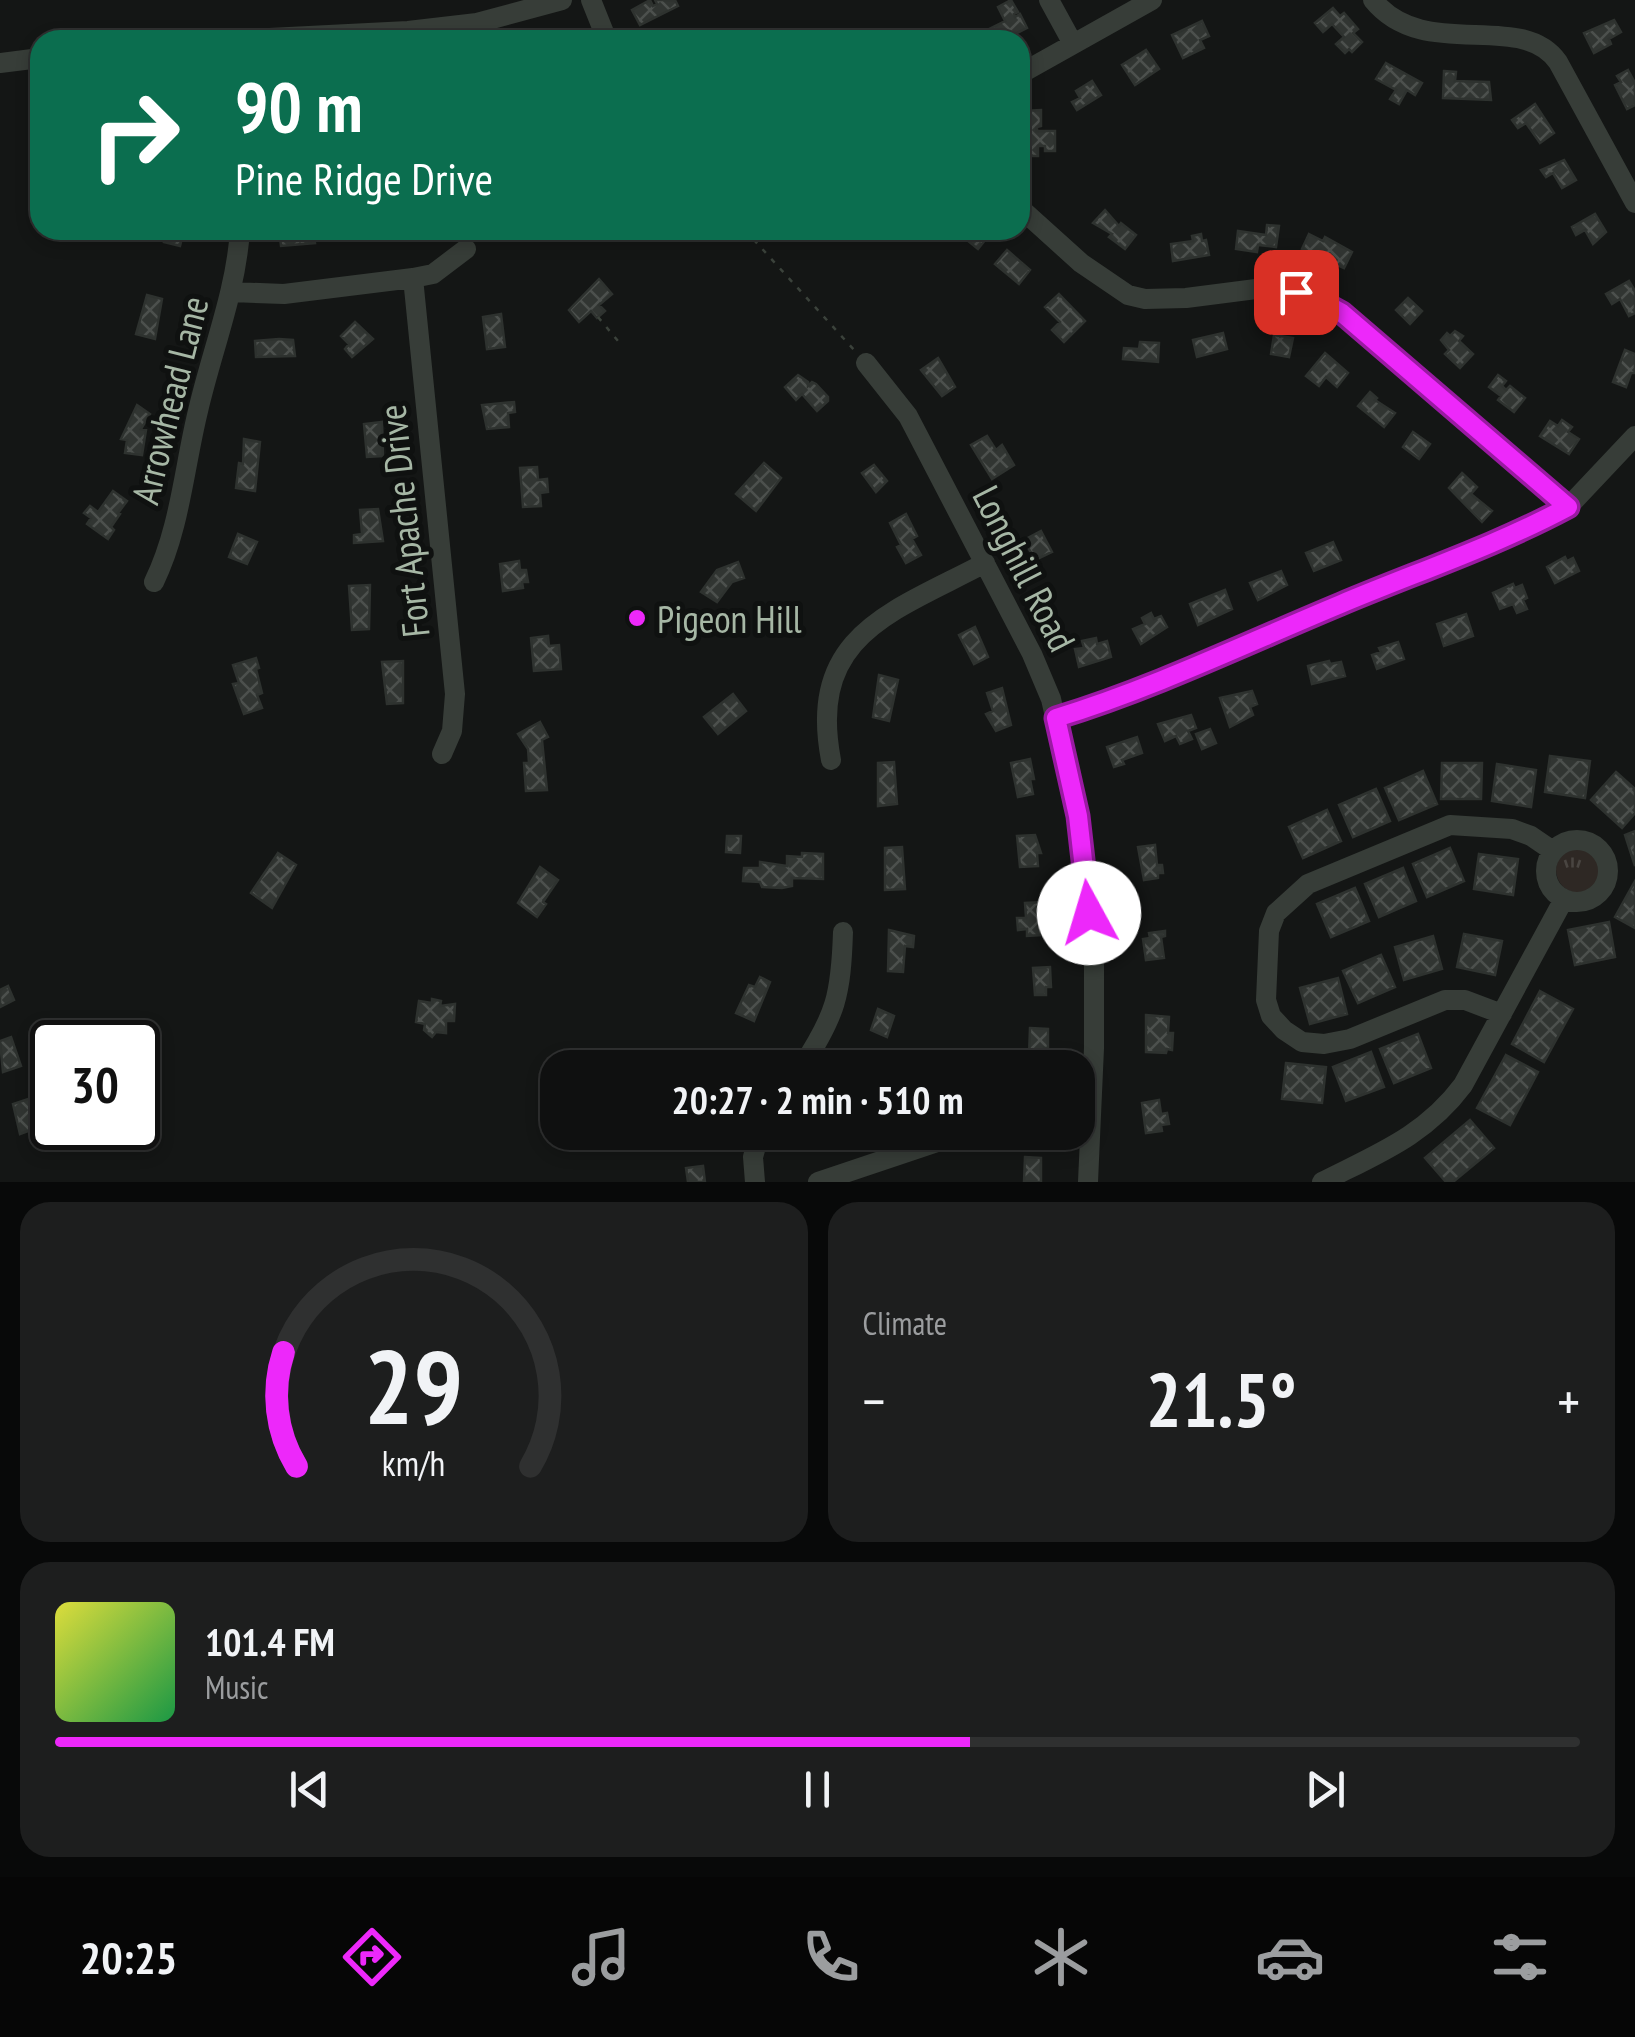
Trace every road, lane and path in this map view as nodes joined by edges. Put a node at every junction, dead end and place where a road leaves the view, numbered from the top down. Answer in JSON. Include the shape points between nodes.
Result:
{"nodes":[{"id":1,"x":562,"y":0,"type":"edge"},
{"id":2,"x":591,"y":0,"type":"edge"},
{"id":3,"x":1050,"y":0,"type":"edge"},
{"id":4,"x":1152,"y":0,"type":"edge"},
{"id":5,"x":1373,"y":0,"type":"edge"},
{"id":6,"x":418,"y":30,"type":"edge"},
{"id":7,"x":604,"y":30,"type":"edge"},
{"id":8,"x":1072,"y":42,"type":"junction"},
{"id":9,"x":30,"y":59,"type":"edge"},
{"id":10,"x":0,"y":63,"type":"edge"},
{"id":11,"x":1030,"y":68,"type":"edge"},
{"id":12,"x":1635,"y":202,"type":"edge"},
{"id":13,"x":1030,"y":217,"type":"edge"},
{"id":14,"x":239,"y":240,"type":"edge"},
{"id":15,"x":754,"y":240,"type":"edge"},
{"id":16,"x":466,"y":249,"type":"dead end"},
{"id":17,"x":413,"y":278,"type":"junction"},
{"id":18,"x":231,"y":292,"type":"junction"},
{"id":19,"x":598,"y":317,"type":"dead end"},
{"id":20,"x":618,"y":342,"type":"dead end"},
{"id":21,"x":866,"y":363,"type":"joint"},
{"id":22,"x":1635,"y":436,"type":"edge"},
{"id":23,"x":1568,"y":507,"type":"junction"},
{"id":24,"x":985,"y":564,"type":"junction"},
{"id":25,"x":154,"y":582,"type":"dead end"},
{"id":26,"x":1056,"y":718,"type":"junction"},
{"id":27,"x":442,"y":754,"type":"dead end"},
{"id":28,"x":832,"y":760,"type":"dead end"},
{"id":29,"x":1553,"y":851,"type":"junction"},
{"id":30,"x":1564,"y":900,"type":"junction"},
{"id":31,"x":843,"y":932,"type":"dead end"},
{"id":32,"x":1502,"y":1014,"type":"junction"},
{"id":33,"x":811,"y":1050,"type":"edge"},
{"id":34,"x":755,"y":1150,"type":"edge"},
{"id":35,"x":913,"y":1150,"type":"edge"},
{"id":36,"x":755,"y":1182,"type":"edge"},
{"id":37,"x":818,"y":1182,"type":"edge"},
{"id":38,"x":1088,"y":1182,"type":"edge"},
{"id":39,"x":1322,"y":1182,"type":"edge"}],
"edges":[{"from":1,"to":6,"type":"street","via":[[477,24]]},
{"from":2,"to":7,"type":"street"},
{"from":3,"to":8,"type":"street"},
{"from":4,"to":8,"type":"street"},
{"from":5,"to":12,"type":"street","via":[[1414,30],[1542,44]]},
{"from":8,"to":11,"type":"street"},
{"from":9,"to":10,"type":"street"},
{"from":13,"to":23,"type":"street","via":[[1128,295],[1186,298],[1256,289],[1311,296],[1342,313]]},
{"from":14,"to":18,"type":"street","name":"Arrowhead Lane"},
{"from":15,"to":21,"type":"path"},
{"from":16,"to":17,"type":"street","via":[[432,274]]},
{"from":17,"to":18,"type":"street","via":[[284,294]]},
{"from":17,"to":27,"type":"street","name":"Fort Apache Drive","via":[[455,694]]},
{"from":18,"to":25,"type":"street","name":"Arrowhead Lane","via":[[198,409],[170,551]]},
{"from":19,"to":20,"type":"path"},
{"from":21,"to":24,"type":"street","name":"Longhill Road","via":[[908,416]]},
{"from":22,"to":23,"type":"street"},
{"from":23,"to":26,"type":"street","via":[[1118,699]]},
{"from":24,"to":26,"type":"street","name":"Longhill Road","via":[[1032,654]]},
{"from":24,"to":28,"type":"street","via":[[890,614],[848,648],[831,689]]},
{"from":26,"to":38,"type":"street","name":"Longhill Road","via":[[1078,816],[1094,966]]},
{"from":29,"to":30,"type":"street","via":[[1548,882]]},
{"from":29,"to":30,"type":"street","via":[[1581,839],[1605,855],[1609,869],[1595,897]]},
{"from":29,"to":32,"type":"street","via":[[1512,829],[1450,825],[1308,884],[1276,913],[1269,931],[1266,1000],[1271,1016],[1302,1042],[1350,1039],[1445,1000]]},
{"from":30,"to":32,"type":"street"},
{"from":31,"to":33,"type":"street","via":[[835,1008]]},
{"from":32,"to":39,"type":"street","via":[[1463,1085],[1433,1120]]},
{"from":34,"to":36,"type":"street"},
{"from":35,"to":37,"type":"street"}]}
